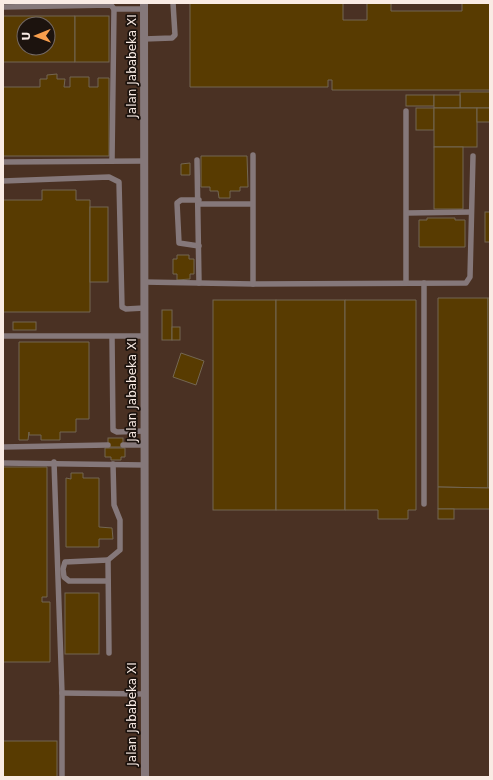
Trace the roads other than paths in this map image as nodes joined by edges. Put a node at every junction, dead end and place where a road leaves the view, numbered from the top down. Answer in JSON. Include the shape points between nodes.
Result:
{"nodes":[{"id":1,"x":173,"y":3,"type":"edge"},
{"id":2,"x":144,"y":6,"type":"edge"},
{"id":3,"x":3,"y":7,"type":"edge"},
{"id":4,"x":114,"y":9,"type":"junction"},
{"id":5,"x":144,"y":40,"type":"junction"},
{"id":6,"x":406,"y":111,"type":"dead end"},
{"id":7,"x":253,"y":155,"type":"dead end"},
{"id":8,"x":473,"y":156,"type":"dead end"},
{"id":9,"x":112,"y":160,"type":"junction"},
{"id":10,"x":198,"y":160,"type":"dead end"},
{"id":11,"x":144,"y":161,"type":"junction"},
{"id":12,"x":3,"y":162,"type":"edge"},
{"id":13,"x":3,"y":181,"type":"edge"},
{"id":14,"x":199,"y":202,"type":"junction"},
{"id":15,"x":252,"y":204,"type":"junction"},
{"id":16,"x":471,"y":212,"type":"junction"},
{"id":17,"x":407,"y":213,"type":"junction"},
{"id":18,"x":198,"y":246,"type":"junction"},
{"id":19,"x":144,"y":282,"type":"junction"},
{"id":20,"x":199,"y":283,"type":"junction"},
{"id":21,"x":406,"y":283,"type":"junction"},
{"id":22,"x":424,"y":283,"type":"junction"},
{"id":23,"x":253,"y":284,"type":"junction"},
{"id":24,"x":144,"y":308,"type":"junction"},
{"id":25,"x":3,"y":336,"type":"edge"},
{"id":26,"x":144,"y":336,"type":"junction"},
{"id":27,"x":112,"y":337,"type":"junction"},
{"id":28,"x":144,"y":431,"type":"junction"},
{"id":29,"x":108,"y":445,"type":"dead end"},
{"id":30,"x":123,"y":445,"type":"dead end"},
{"id":31,"x":144,"y":445,"type":"junction"},
{"id":32,"x":3,"y":447,"type":"edge"},
{"id":33,"x":3,"y":462,"type":"edge"},
{"id":34,"x":54,"y":462,"type":"junction"},
{"id":35,"x":113,"y":464,"type":"junction"},
{"id":36,"x":144,"y":465,"type":"junction"},
{"id":37,"x":424,"y":504,"type":"dead end"},
{"id":38,"x":108,"y":560,"type":"junction"},
{"id":39,"x":108,"y":581,"type":"junction"},
{"id":40,"x":109,"y":653,"type":"dead end"},
{"id":41,"x":62,"y":693,"type":"junction"},
{"id":42,"x":144,"y":694,"type":"junction"},
{"id":43,"x":62,"y":777,"type":"edge"},
{"id":44,"x":145,"y":777,"type":"edge"}],
"edges":[{"from":1,"to":5,"type":"lane","via":[[175,35],[172,38]]},
{"from":2,"to":4,"type":"lane"},
{"from":2,"to":5,"type":"street","name":"Jalan Jababeka XI"},
{"from":3,"to":4,"type":"lane","via":[[111,5]]},
{"from":4,"to":9,"type":"lane"},
{"from":5,"to":11,"type":"street","name":"Jalan Jababeka XI"},
{"from":6,"to":17,"type":"lane"},
{"from":7,"to":15,"type":"lane"},
{"from":8,"to":16,"type":"lane"},
{"from":9,"to":11,"type":"lane"},
{"from":9,"to":12,"type":"lane"},
{"from":10,"to":14,"type":"lane"},
{"from":11,"to":19,"type":"street","name":"Jalan Jababeka XI"},
{"from":13,"to":24,"type":"lane","via":[[109,177],[119,182],[122,308]]},
{"from":14,"to":15,"type":"lane"},
{"from":14,"to":18,"type":"lane"},
{"from":14,"to":18,"type":"lane","via":[[181,200],[177,203],[179,243]]},
{"from":15,"to":23,"type":"lane"},
{"from":16,"to":17,"type":"lane"},
{"from":16,"to":22,"type":"lane","via":[[469,281]]},
{"from":17,"to":21,"type":"lane"},
{"from":18,"to":20,"type":"lane"},
{"from":19,"to":20,"type":"lane"},
{"from":19,"to":24,"type":"street","name":"Jalan Jababeka XI"},
{"from":20,"to":23,"type":"lane"},
{"from":21,"to":22,"type":"lane"},
{"from":21,"to":23,"type":"lane"},
{"from":22,"to":37,"type":"lane"},
{"from":24,"to":26,"type":"street","name":"Jalan Jababeka XI"},
{"from":25,"to":27,"type":"lane"},
{"from":26,"to":27,"type":"lane"},
{"from":26,"to":28,"type":"street","name":"Jalan Jababeka XI"},
{"from":27,"to":28,"type":"lane","via":[[113,430]]},
{"from":28,"to":31,"type":"street","name":"Jalan Jababeka XI"},
{"from":29,"to":32,"type":"lane"},
{"from":30,"to":31,"type":"lane"},
{"from":31,"to":36,"type":"street","name":"Jalan Jababeka XI"},
{"from":33,"to":34,"type":"lane"},
{"from":34,"to":35,"type":"lane"},
{"from":34,"to":41,"type":"lane"},
{"from":35,"to":36,"type":"lane"},
{"from":35,"to":38,"type":"lane","via":[[114,505],[120,520],[120,550]]},
{"from":36,"to":42,"type":"street","name":"Jalan Jababeka XI"},
{"from":38,"to":39,"type":"lane"},
{"from":38,"to":39,"type":"lane","via":[[65,562],[63,569],[64,577],[69,581]]},
{"from":39,"to":40,"type":"lane"},
{"from":41,"to":42,"type":"lane"},
{"from":41,"to":43,"type":"lane"},
{"from":42,"to":44,"type":"street","name":"Jalan Jababeka XI"}]}
